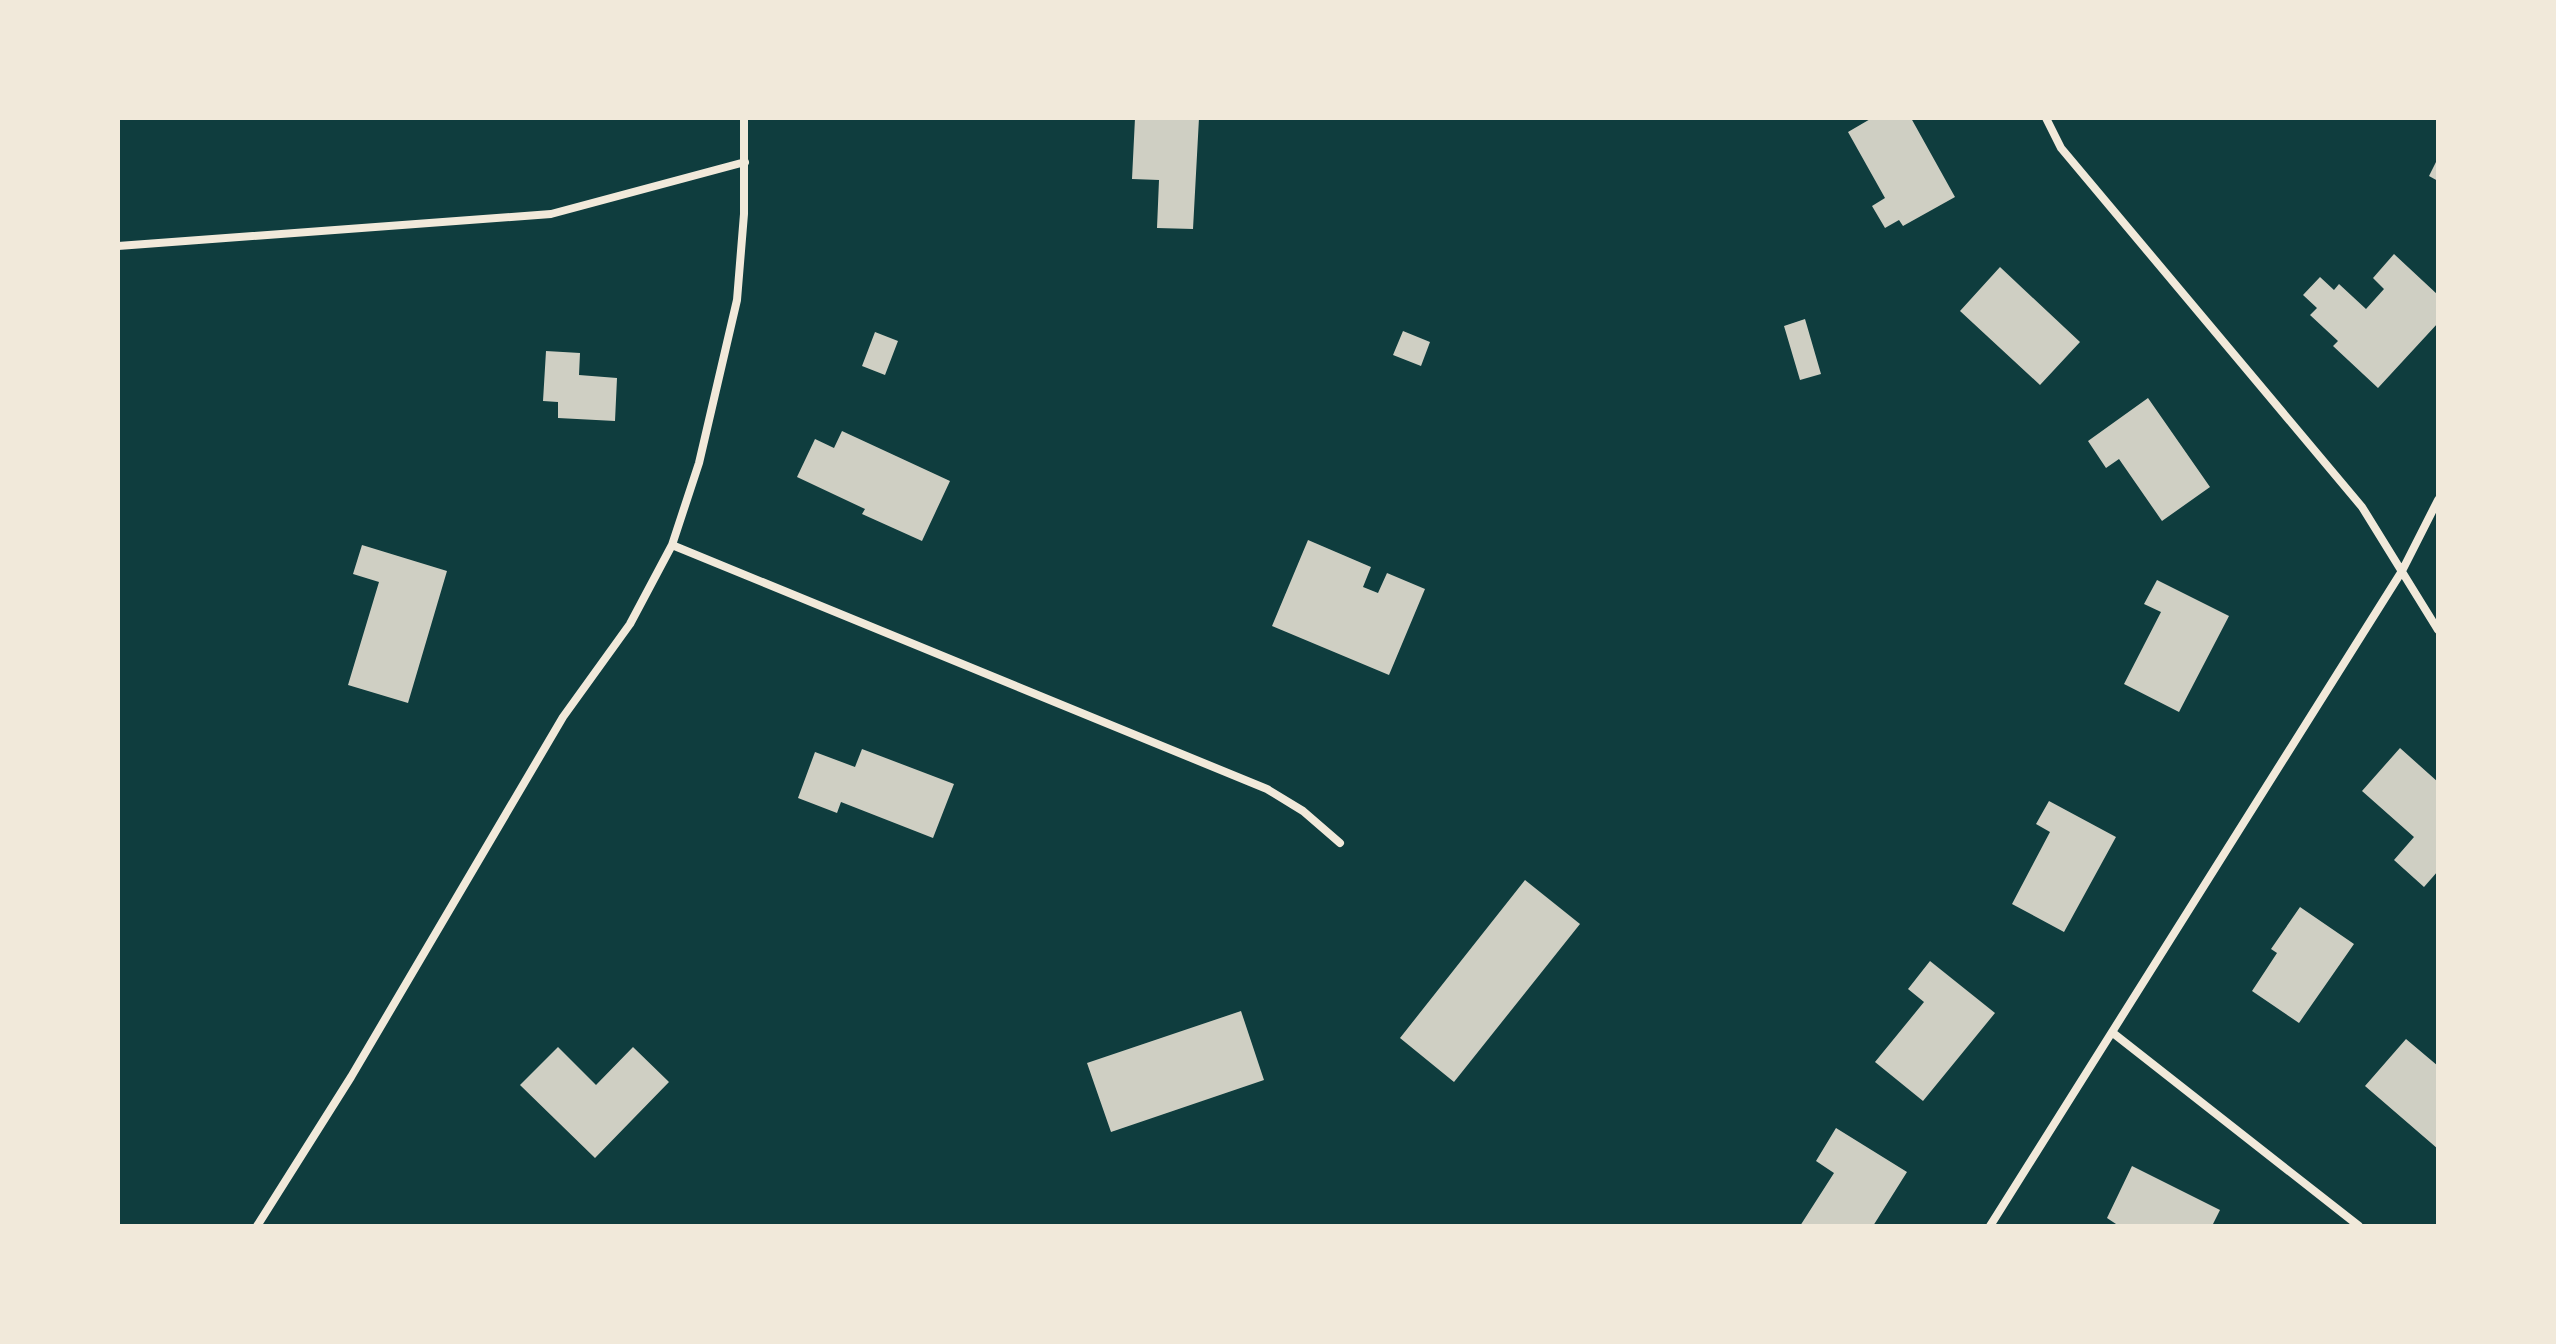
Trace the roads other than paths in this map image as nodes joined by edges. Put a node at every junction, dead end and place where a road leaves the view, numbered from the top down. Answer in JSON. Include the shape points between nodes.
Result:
{"nodes":[{"id":1,"x":744,"y":118,"type":"edge"},
{"id":2,"x":2046,"y":118,"type":"edge"},
{"id":3,"x":745,"y":162,"type":"junction"},
{"id":4,"x":118,"y":246,"type":"edge"},
{"id":5,"x":2438,"y":500,"type":"edge"},
{"id":6,"x":672,"y":545,"type":"junction"},
{"id":7,"x":2402,"y":571,"type":"junction"},
{"id":8,"x":2438,"y":630,"type":"edge"},
{"id":9,"x":1340,"y":843,"type":"dead end"},
{"id":10,"x":2113,"y":1033,"type":"junction"},
{"id":11,"x":257,"y":1226,"type":"edge"},
{"id":12,"x":1990,"y":1226,"type":"edge"},
{"id":13,"x":2359,"y":1226,"type":"edge"}],
"edges":[{"from":1,"to":3,"type":"street"},
{"from":2,"to":7,"type":"street","via":[[2061,148],[2362,507]]},
{"from":3,"to":4,"type":"street","via":[[551,214]]},
{"from":3,"to":6,"type":"street","via":[[737,300],[699,463]]},
{"from":5,"to":7,"type":"street"},
{"from":6,"to":9,"type":"street","via":[[1267,789]]},
{"from":6,"to":11,"type":"street","via":[[630,624],[563,717]]},
{"from":7,"to":8,"type":"street"},
{"from":7,"to":10,"type":"street"},
{"from":10,"to":12,"type":"street"},
{"from":10,"to":13,"type":"street"}]}
